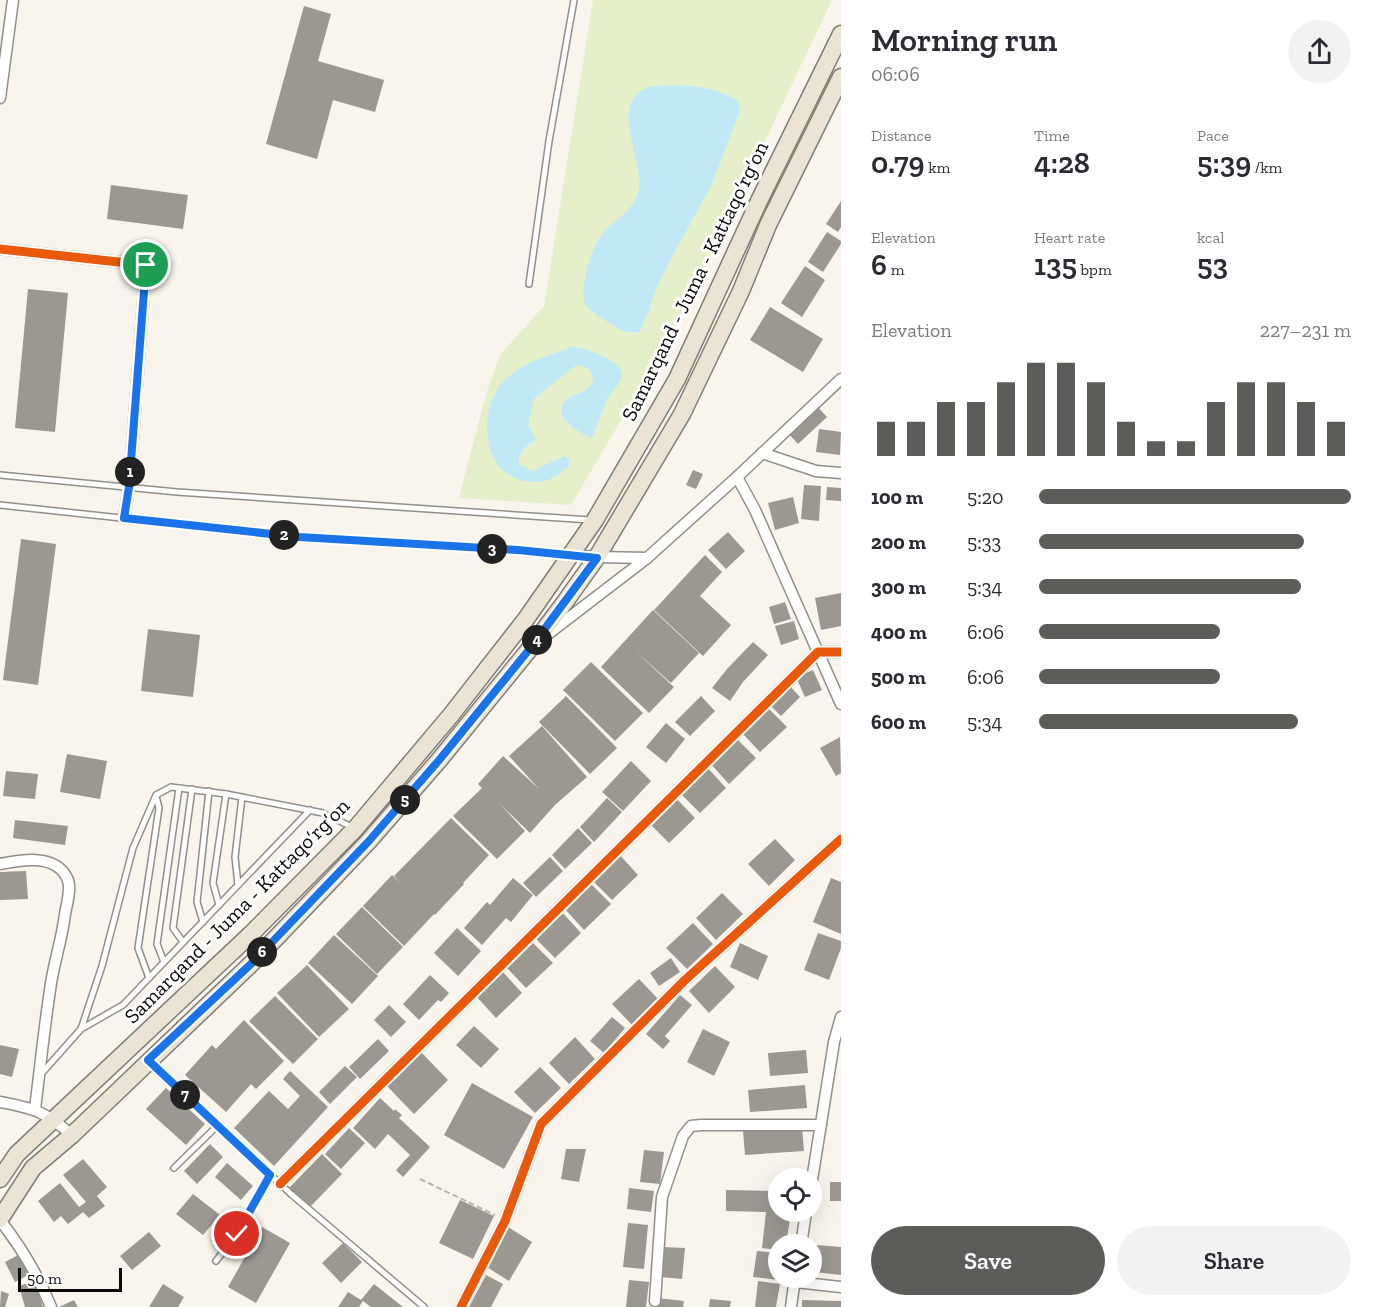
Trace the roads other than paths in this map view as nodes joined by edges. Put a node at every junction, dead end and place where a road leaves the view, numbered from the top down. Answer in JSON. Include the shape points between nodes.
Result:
{"nodes":[{"id":1,"x":13,"y":0,"type":"edge"},
{"id":2,"x":574,"y":0,"type":"edge"},
{"id":3,"x":841,"y":34,"type":"edge"},
{"id":4,"x":840,"y":82,"type":"edge"},
{"id":5,"x":0,"y":98,"type":"edge"},
{"id":6,"x":0,"y":249,"type":"edge"},
{"id":7,"x":529,"y":284,"type":"dead end"},
{"id":8,"x":841,"y":379,"type":"edge"},
{"id":9,"x":762,"y":453,"type":"junction"},
{"id":10,"x":841,"y":473,"type":"edge"},
{"id":11,"x":0,"y":475,"type":"edge"},
{"id":12,"x":737,"y":477,"type":"junction"},
{"id":13,"x":129,"y":487,"type":"junction"},
{"id":14,"x":0,"y":505,"type":"edge"},
{"id":15,"x":124,"y":518,"type":"junction"},
{"id":16,"x":594,"y":520,"type":"junction"},
{"id":17,"x":571,"y":555,"type":"junction"},
{"id":18,"x":597,"y":558,"type":"junction"},
{"id":19,"x":646,"y":558,"type":"junction"},
{"id":20,"x":532,"y":646,"type":"junction"},
{"id":21,"x":818,"y":652,"type":"junction"},
{"id":22,"x":841,"y":652,"type":"edge"},
{"id":23,"x":841,"y":704,"type":"edge"},
{"id":24,"x":179,"y":788,"type":"junction"},
{"id":25,"x":192,"y":789,"type":"junction"},
{"id":26,"x":209,"y":791,"type":"junction"},
{"id":27,"x":226,"y":794,"type":"junction"},
{"id":28,"x":156,"y":795,"type":"junction"},
{"id":29,"x":242,"y":797,"type":"junction"},
{"id":30,"x":310,"y":810,"type":"junction"},
{"id":31,"x":355,"y":829,"type":"junction"},
{"id":32,"x":841,"y":839,"type":"edge"},
{"id":33,"x":0,"y":864,"type":"edge"},
{"id":34,"x":238,"y":885,"type":"junction"},
{"id":35,"x":219,"y":904,"type":"junction"},
{"id":36,"x":203,"y":922,"type":"junction"},
{"id":37,"x":183,"y":942,"type":"junction"},
{"id":38,"x":164,"y":962,"type":"junction"},
{"id":39,"x":149,"y":978,"type":"junction"},
{"id":40,"x":841,"y":1017,"type":"edge"},
{"id":41,"x":81,"y":1029,"type":"junction"},
{"id":42,"x":148,"y":1060,"type":"junction"},
{"id":43,"x":39,"y":1076,"type":"junction"},
{"id":44,"x":0,"y":1101,"type":"edge"},
{"id":45,"x":35,"y":1109,"type":"junction"},
{"id":46,"x":54,"y":1119,"type":"junction"},
{"id":47,"x":820,"y":1125,"type":"junction"},
{"id":48,"x":217,"y":1126,"type":"junction"},
{"id":49,"x":72,"y":1135,"type":"junction"},
{"id":50,"x":174,"y":1168,"type":"dead end"},
{"id":51,"x":814,"y":1168,"type":"edge"},
{"id":52,"x":270,"y":1175,"type":"junction"},
{"id":53,"x":0,"y":1179,"type":"edge"},
{"id":54,"x":280,"y":1184,"type":"junction"},
{"id":55,"x":0,"y":1220,"type":"edge"},
{"id":56,"x":216,"y":1261,"type":"dead end"},
{"id":57,"x":822,"y":1284,"type":"edge"},
{"id":58,"x":841,"y":1287,"type":"edge"},
{"id":59,"x":794,"y":1288,"type":"edge"},
{"id":60,"x":655,"y":1301,"type":"dead end"},
{"id":61,"x":51,"y":1307,"type":"edge"},
{"id":62,"x":424,"y":1307,"type":"edge"},
{"id":63,"x":461,"y":1307,"type":"edge"},
{"id":64,"x":791,"y":1307,"type":"edge"}],
"edges":[{"from":1,"to":5,"type":"street"},
{"from":2,"to":7,"type":"lane"},
{"from":3,"to":16,"type":"main road","name":"Samarqand - Juma - Kattaqo‘rg‘on","via":[[677,379]]},
{"from":4,"to":18,"type":"main road","name":"Samarqand - Juma - Kattaqo‘rg‘on","via":[[768,225],[682,414]]},
{"from":6,"to":13,"type":"street","via":[[146,265]]},
{"from":8,"to":9,"type":"street"},
{"from":9,"to":10,"type":"street","via":[[816,471]]},
{"from":9,"to":12,"type":"street"},
{"from":11,"to":13,"type":"lane"},
{"from":12,"to":19,"type":"street"},
{"from":12,"to":21,"type":"street"},
{"from":13,"to":15,"type":"street"},
{"from":13,"to":16,"type":"lane"},
{"from":14,"to":15,"type":"lane"},
{"from":15,"to":17,"type":"lane","via":[[299,537]]},
{"from":16,"to":17,"type":"main road","name":"Samarqand - Juma - Kattaqo‘rg‘on"},
{"from":17,"to":18,"type":"street"},
{"from":17,"to":31,"type":"main road","name":"Samarqand - Juma - Kattaqo‘rg‘on","via":[[451,715]]},
{"from":18,"to":19,"type":"street"},
{"from":18,"to":20,"type":"main road","name":"Samarqand - Juma - Kattaqo‘rg‘on"},
{"from":19,"to":20,"type":"street"},
{"from":20,"to":42,"type":"main road","name":"Samarqand - Juma - Kattaqo‘rg‘on","via":[[368,842],[252,963]]},
{"from":21,"to":22,"type":"street"},
{"from":21,"to":23,"type":"street"},
{"from":21,"to":54,"type":"street"},
{"from":24,"to":25,"type":"lane"},
{"from":24,"to":28,"type":"lane","via":[[171,787]]},
{"from":24,"to":38,"type":"lane","via":[[157,944]]},
{"from":25,"to":26,"type":"lane"},
{"from":25,"to":37,"type":"lane","via":[[173,928]]},
{"from":26,"to":27,"type":"lane"},
{"from":26,"to":36,"type":"lane","via":[[197,902]]},
{"from":27,"to":29,"type":"lane"},
{"from":27,"to":35,"type":"lane","via":[[213,883]]},
{"from":28,"to":39,"type":"lane","via":[[159,808],[138,948]]},
{"from":28,"to":41,"type":"lane","via":[[133,848]]},
{"from":29,"to":30,"type":"lane"},
{"from":29,"to":34,"type":"lane","via":[[235,857]]},
{"from":30,"to":31,"type":"lane"},
{"from":30,"to":34,"type":"lane"},
{"from":31,"to":46,"type":"main road","name":"Samarqand - Juma - Kattaqo‘rg‘on","via":[[252,933]]},
{"from":32,"to":63,"type":"street","via":[[685,980],[541,1124],[506,1221]]},
{"from":33,"to":43,"type":"street","via":[[38,860],[63,872],[69,884]]},
{"from":34,"to":35,"type":"lane"},
{"from":35,"to":36,"type":"lane"},
{"from":36,"to":37,"type":"lane"},
{"from":37,"to":38,"type":"lane"},
{"from":38,"to":39,"type":"lane"},
{"from":39,"to":41,"type":"lane","via":[[123,1005]]},
{"from":40,"to":47,"type":"street"},
{"from":41,"to":43,"type":"lane"},
{"from":42,"to":48,"type":"lane"},
{"from":42,"to":49,"type":"main road","name":"Samarqand - Juma - Kattaqo‘rg‘on"},
{"from":43,"to":45,"type":"street"},
{"from":44,"to":45,"type":"street"},
{"from":45,"to":46,"type":"street"},
{"from":46,"to":49,"type":"street"},
{"from":46,"to":53,"type":"main road","name":"Samarqand - Juma - Kattaqo‘rg‘on","via":[[17,1154]]},
{"from":47,"to":51,"type":"street"},
{"from":47,"to":60,"type":"street","via":[[691,1126],[683,1136],[662,1197]]},
{"from":48,"to":50,"type":"lane"},
{"from":48,"to":52,"type":"lane"},
{"from":49,"to":55,"type":"main road","name":"Samarqand - Juma - Kattaqo‘rg‘on","via":[[33,1168]]},
{"from":52,"to":54,"type":"lane"},
{"from":52,"to":56,"type":"lane","via":[[237,1234]]},
{"from":54,"to":62,"type":"lane"},
{"from":55,"to":61,"type":"street","via":[[21,1246]]},
{"from":57,"to":58,"type":"street"},
{"from":59,"to":64,"type":"street"}]}
